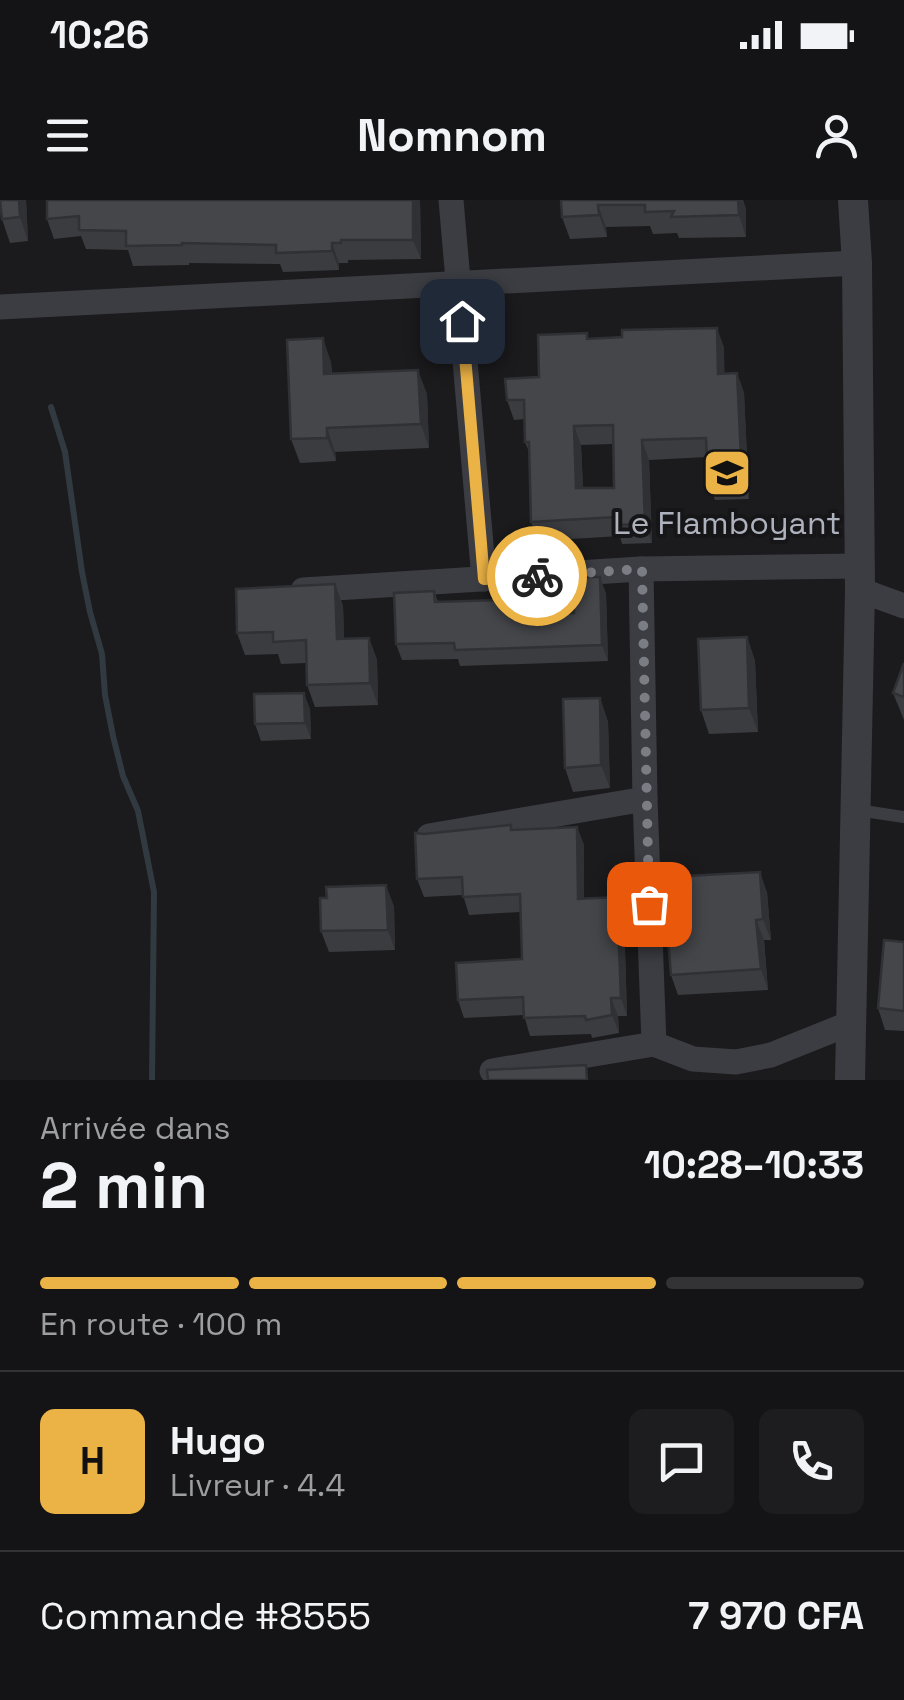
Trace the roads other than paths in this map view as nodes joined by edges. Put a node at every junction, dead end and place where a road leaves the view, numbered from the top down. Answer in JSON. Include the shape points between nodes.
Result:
{"nodes":[{"id":1,"x":451,"y":200,"type":"edge"},
{"id":2,"x":853,"y":200,"type":"edge"},
{"id":3,"x":856,"y":263,"type":"junction"},
{"id":4,"x":459,"y":284,"type":"junction"},
{"id":5,"x":0,"y":307,"type":"edge"},
{"id":6,"x":642,"y":569,"type":"junction"},
{"id":7,"x":860,"y":578,"type":"junction"},
{"id":8,"x":484,"y":579,"type":"junction"},
{"id":9,"x":273,"y":592,"type":"edge"},
{"id":10,"x":904,"y":606,"type":"edge"},
{"id":11,"x":646,"y":799,"type":"junction"},
{"id":12,"x":856,"y":810,"type":"junction"},
{"id":13,"x":904,"y":817,"type":"edge"},
{"id":14,"x":428,"y":836,"type":"edge"},
{"id":15,"x":851,"y":1023,"type":"junction"},
{"id":16,"x":654,"y":1044,"type":"junction"},
{"id":17,"x":492,"y":1071,"type":"edge"},
{"id":18,"x":850,"y":1080,"type":"edge"}],
"edges":[{"from":1,"to":4,"type":"street"},
{"from":2,"to":3,"type":"street"},
{"from":3,"to":4,"type":"street"},
{"from":3,"to":7,"type":"street"},
{"from":4,"to":5,"type":"street"},
{"from":4,"to":8,"type":"street"},
{"from":6,"to":7,"type":"street"},
{"from":6,"to":8,"type":"street"},
{"from":6,"to":11,"type":"street"},
{"from":7,"to":10,"type":"street"},
{"from":7,"to":12,"type":"street"},
{"from":8,"to":9,"type":"street"},
{"from":11,"to":14,"type":"street"},
{"from":11,"to":16,"type":"street"},
{"from":12,"to":13,"type":"lane"},
{"from":12,"to":15,"type":"street"},
{"from":15,"to":16,"type":"street","via":[[736,1062],[693,1058]]},
{"from":15,"to":18,"type":"street"},
{"from":16,"to":17,"type":"street"}]}
